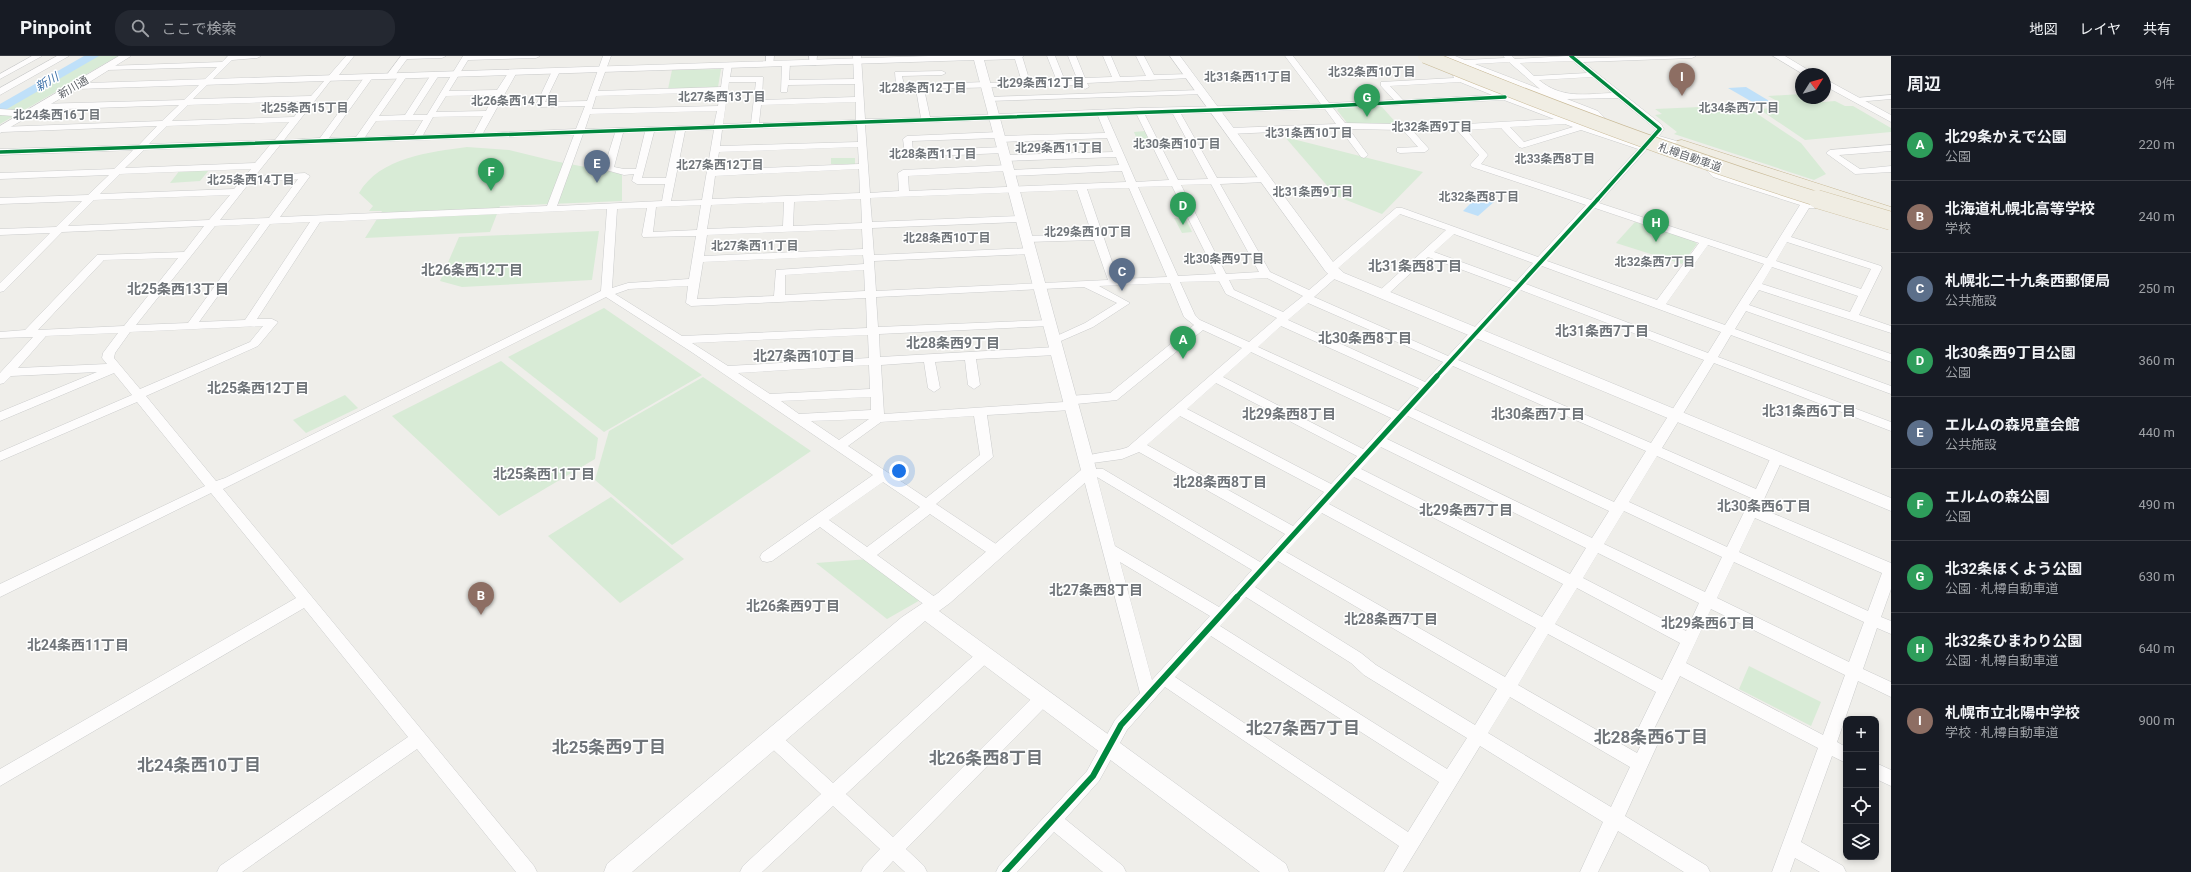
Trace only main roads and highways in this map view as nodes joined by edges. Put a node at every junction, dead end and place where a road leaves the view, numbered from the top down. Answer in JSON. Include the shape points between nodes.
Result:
{"nodes":[{"id":1,"x":1426,"y":56,"type":"edge"},
{"id":2,"x":1435,"y":56,"type":"edge"},
{"id":3,"x":1460,"y":70,"type":"junction"},
{"id":4,"x":1488,"y":82,"type":"junction"},
{"id":5,"x":1891,"y":212,"type":"edge"},
{"id":6,"x":1891,"y":216,"type":"edge"},
{"id":7,"x":1891,"y":221,"type":"edge"},
{"id":8,"x":1891,"y":229,"type":"edge"}],
"edges":[{"from":1,"to":4,"type":"highway","name":"札樽自動車道","bridge":true},
{"from":2,"to":3,"type":"highway","name":"札樽自動車道"},
{"from":3,"to":5,"type":"highway"},
{"from":3,"to":6,"type":"highway","name":"札樽自動車道","via":[[1674,147]]},
{"from":4,"to":7,"type":"highway","name":"札樽自動車道","bridge":true,"via":[[1678,154]]},
{"from":4,"to":8,"type":"highway","bridge":true,"via":[[1621,139]]}]}
